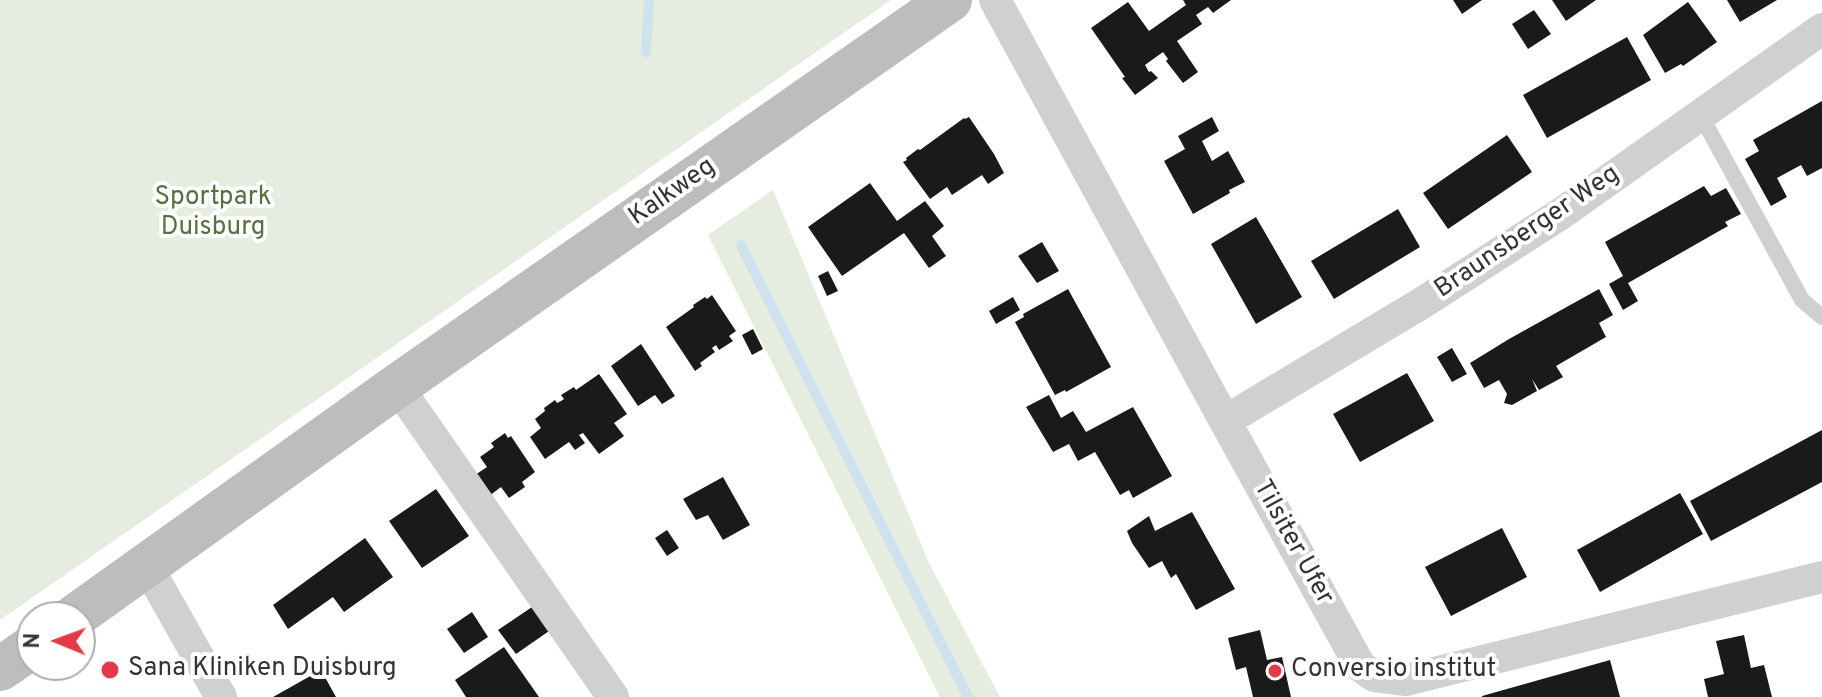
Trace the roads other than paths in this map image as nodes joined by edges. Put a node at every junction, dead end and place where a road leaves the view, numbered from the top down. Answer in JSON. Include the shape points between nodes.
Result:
{"nodes":[{"id":1,"x":950,"y":0,"type":"edge"},
{"id":2,"x":995,"y":0,"type":"edge"},
{"id":3,"x":1822,"y":29,"type":"edge"},
{"id":4,"x":1700,"y":114,"type":"junction"},
{"id":5,"x":1822,"y":317,"type":"edge"},
{"id":6,"x":397,"y":386,"type":"junction"},
{"id":7,"x":1225,"y":421,"type":"junction"},
{"id":8,"x":147,"y":566,"type":"junction"},
{"id":9,"x":1822,"y":577,"type":"edge"},
{"id":10,"x":96,"y":602,"type":"edge"},
{"id":11,"x":221,"y":697,"type":"edge"},
{"id":12,"x":613,"y":697,"type":"edge"}],
"edges":[{"from":1,"to":6,"type":"street","name":"Kalkweg"},
{"from":2,"to":7,"type":"street","name":"Tilsiter Ufer"},
{"from":3,"to":4,"type":"street","name":"Braunsberger Weg"},
{"from":4,"to":5,"type":"lane","via":[[1802,300]]},
{"from":4,"to":7,"type":"street","name":"Braunsberger Weg","via":[[1448,287]]},
{"from":6,"to":8,"type":"street","name":"Kalkweg"},
{"from":6,"to":12,"type":"street"},
{"from":7,"to":9,"type":"street","name":"Tilsiter Ufer","via":[[1360,666],[1374,676],[1406,680]]},
{"from":8,"to":10,"type":"street","name":"Kalkweg"},
{"from":8,"to":11,"type":"street"}]}
